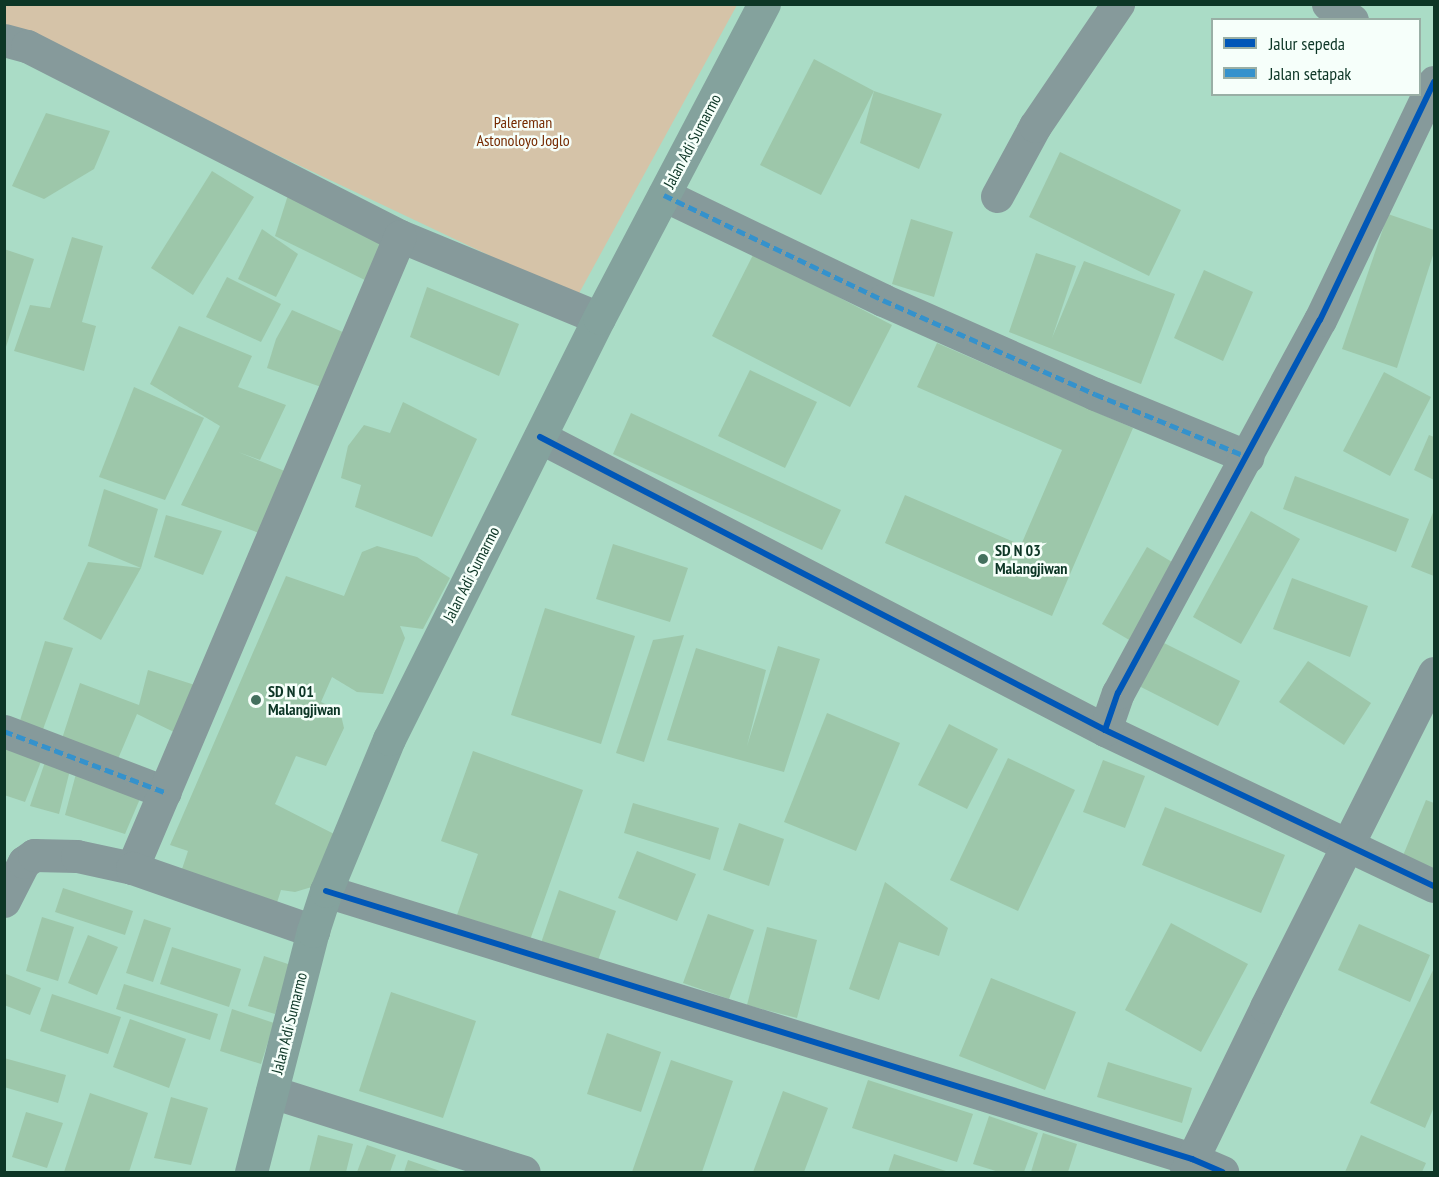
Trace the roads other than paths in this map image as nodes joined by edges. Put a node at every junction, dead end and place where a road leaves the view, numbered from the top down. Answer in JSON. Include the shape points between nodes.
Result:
{"nodes":[{"id":1,"x":764,"y":4,"type":"edge"},
{"id":2,"x":1118,"y":4,"type":"edge"},
{"id":3,"x":1328,"y":4,"type":"edge"},
{"id":4,"x":1349,"y":18,"type":"edge"},
{"id":5,"x":4,"y":40,"type":"edge"},
{"id":6,"x":1421,"y":63,"type":"edge"},
{"id":7,"x":1434,"y":71,"type":"edge"},
{"id":8,"x":1434,"y":82,"type":"edge"},
{"id":9,"x":664,"y":195,"type":"junction"},
{"id":10,"x":997,"y":196,"type":"dead end"},
{"id":11,"x":400,"y":236,"type":"junction"},
{"id":12,"x":599,"y":318,"type":"junction"},
{"id":13,"x":540,"y":437,"type":"junction"},
{"id":14,"x":1248,"y":457,"type":"junction"},
{"id":15,"x":1434,"y":673,"type":"edge"},
{"id":16,"x":1105,"y":730,"type":"junction"},
{"id":17,"x":4,"y":731,"type":"edge"},
{"id":18,"x":165,"y":792,"type":"junction"},
{"id":19,"x":1349,"y":845,"type":"junction"},
{"id":20,"x":132,"y":868,"type":"junction"},
{"id":21,"x":1434,"y":886,"type":"edge"},
{"id":22,"x":326,"y":891,"type":"junction"},
{"id":23,"x":4,"y":901,"type":"edge"},
{"id":24,"x":313,"y":931,"type":"junction"},
{"id":25,"x":272,"y":1092,"type":"junction"},
{"id":26,"x":1189,"y":1166,"type":"edge"},
{"id":27,"x":251,"y":1173,"type":"edge"},
{"id":28,"x":524,"y":1173,"type":"edge"},
{"id":29,"x":1221,"y":1173,"type":"edge"}],
"edges":[{"from":1,"to":9,"type":"main road","name":"Jalan Adi Sumarmo"},
{"from":2,"to":10,"type":"street","via":[[1035,126]]},
{"from":3,"to":4,"type":"street"},
{"from":5,"to":11,"type":"street","via":[[27,46]]},
{"from":6,"to":7,"type":"street"},
{"from":8,"to":14,"type":"street","via":[[1320,320]]},
{"from":9,"to":12,"type":"main road","name":"Jalan Adi Sumarmo"},
{"from":9,"to":14,"type":"street","via":[[893,305]]},
{"from":11,"to":12,"type":"street"},
{"from":11,"to":18,"type":"street"},
{"from":12,"to":13,"type":"main road","name":"Jalan Adi Sumarmo"},
{"from":13,"to":16,"type":"street"},
{"from":13,"to":22,"type":"main road","name":"Jalan Adi Sumarmo","via":[[389,739]]},
{"from":14,"to":16,"type":"street","via":[[1118,693]]},
{"from":15,"to":19,"type":"street"},
{"from":16,"to":19,"type":"street"},
{"from":17,"to":18,"type":"street"},
{"from":18,"to":20,"type":"street"},
{"from":19,"to":21,"type":"street"},
{"from":19,"to":26,"type":"street"},
{"from":20,"to":23,"type":"street","via":[[77,856],[34,855],[24,862]]},
{"from":20,"to":24,"type":"street"},
{"from":22,"to":24,"type":"main road","name":"Jalan Adi Sumarmo"},
{"from":22,"to":26,"type":"street"},
{"from":24,"to":25,"type":"main road","name":"Jalan Adi Sumarmo"},
{"from":25,"to":27,"type":"main road","name":"Jalan Adi Sumarmo"},
{"from":25,"to":28,"type":"street"},
{"from":26,"to":29,"type":"street"}]}
